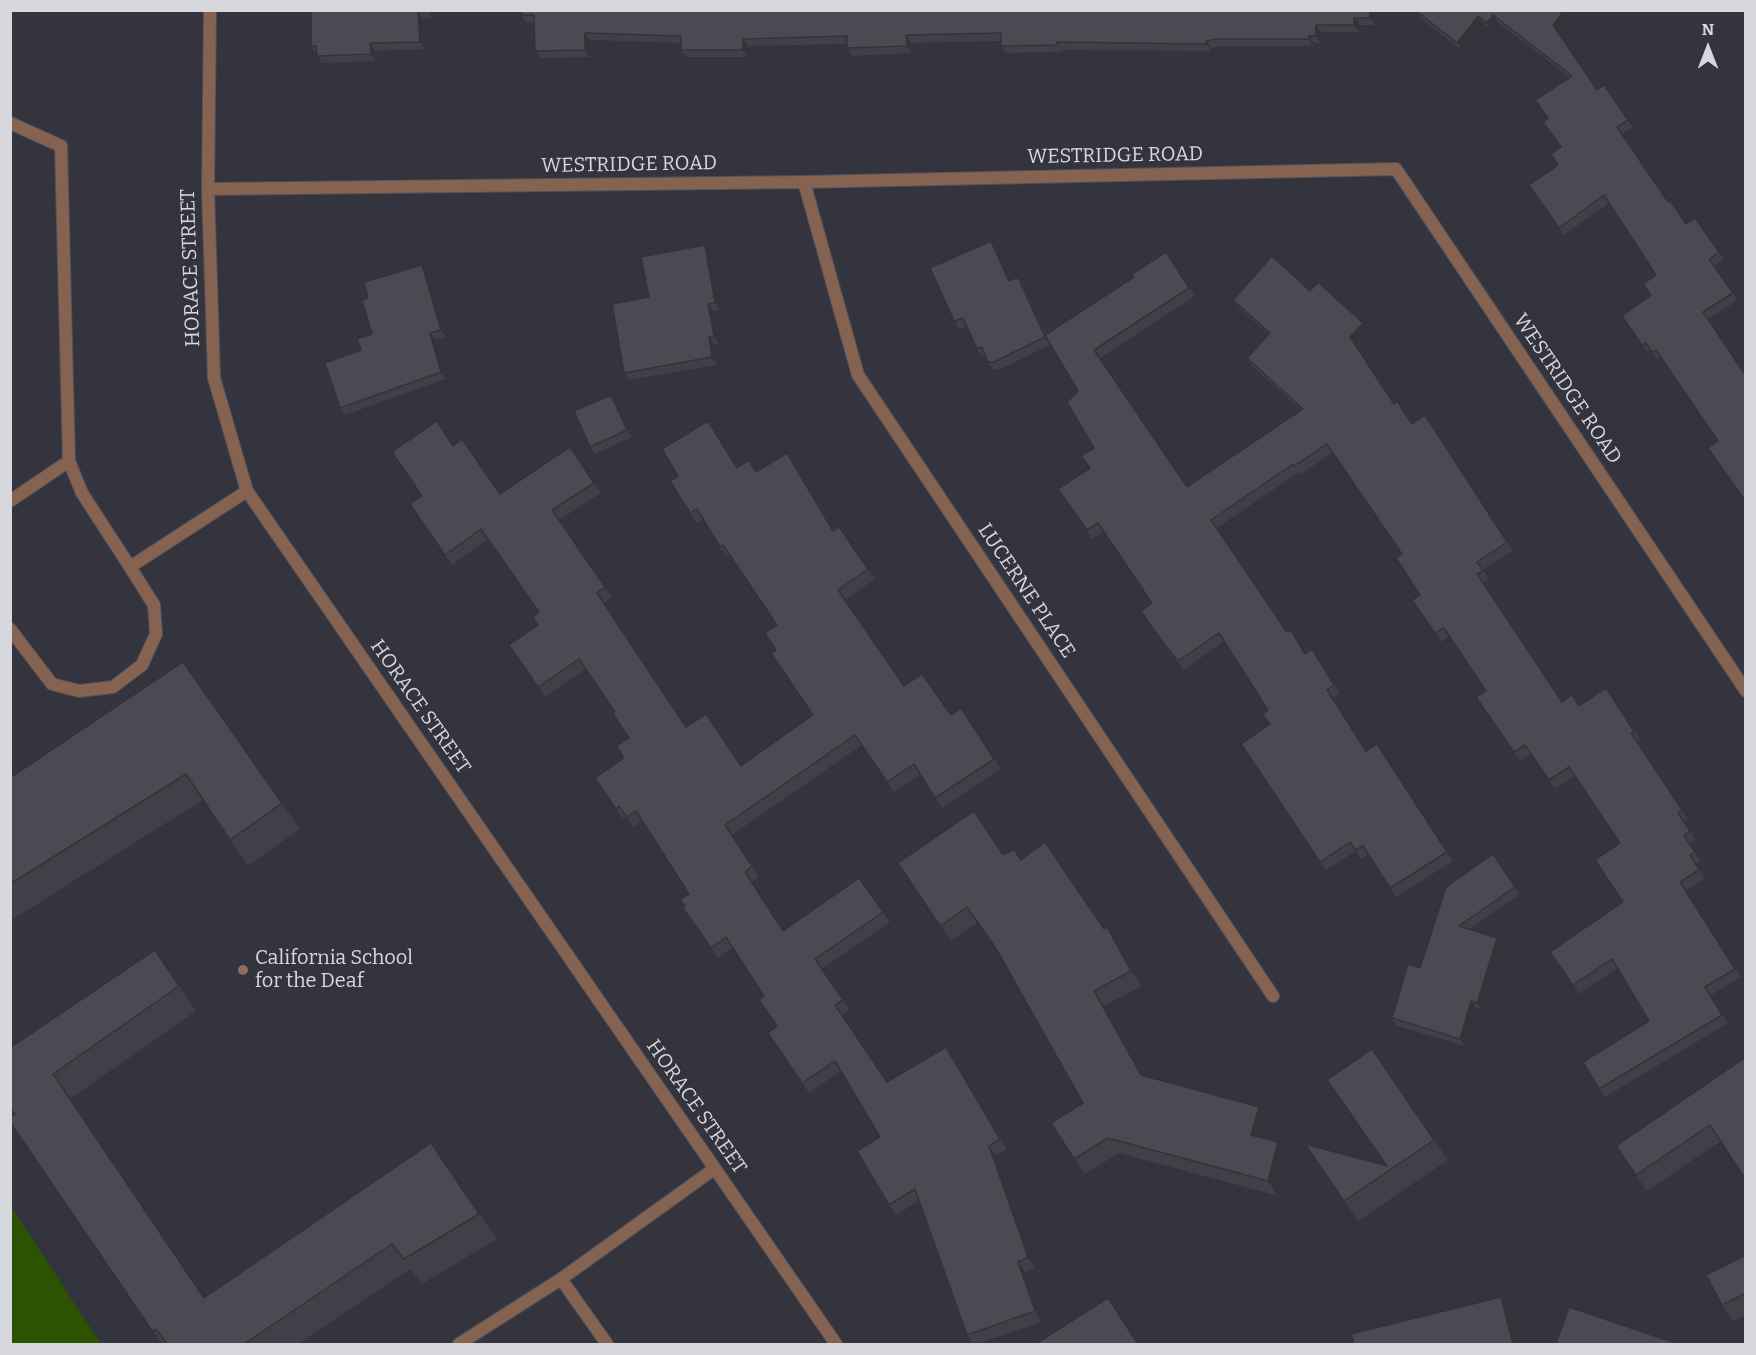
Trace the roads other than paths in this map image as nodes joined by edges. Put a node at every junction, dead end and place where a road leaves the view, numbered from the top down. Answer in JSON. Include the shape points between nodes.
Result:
{"nodes":[{"id":1,"x":210,"y":10,"type":"edge"},
{"id":2,"x":10,"y":123,"type":"edge"},
{"id":3,"x":804,"y":182,"type":"junction"},
{"id":4,"x":208,"y":189,"type":"junction"},
{"id":5,"x":69,"y":461,"type":"junction"},
{"id":6,"x":248,"y":491,"type":"junction"},
{"id":7,"x":10,"y":501,"type":"edge"},
{"id":8,"x":130,"y":567,"type":"junction"},
{"id":9,"x":10,"y":629,"type":"edge"},
{"id":10,"x":1746,"y":691,"type":"edge"},
{"id":11,"x":1273,"y":996,"type":"dead end"},
{"id":12,"x":714,"y":1169,"type":"junction"},
{"id":13,"x":561,"y":1279,"type":"junction"},
{"id":14,"x":459,"y":1344,"type":"edge"},
{"id":15,"x":607,"y":1344,"type":"edge"},
{"id":16,"x":836,"y":1344,"type":"edge"}],
"edges":[{"from":1,"to":4,"type":"street","name":"HORACE STREET"},
{"from":2,"to":5,"type":"street","via":[[62,146]]},
{"from":3,"to":4,"type":"street","name":"WESTRIDGE ROAD"},
{"from":3,"to":10,"type":"street","name":"WESTRIDGE ROAD","via":[[1395,169]]},
{"from":3,"to":11,"type":"street","name":"LUCERNE PLACE","via":[[858,375]]},
{"from":4,"to":6,"type":"street","name":"HORACE STREET","via":[[214,378]]},
{"from":5,"to":7,"type":"street"},
{"from":5,"to":8,"type":"street","via":[[82,493]]},
{"from":6,"to":8,"type":"street"},
{"from":6,"to":12,"type":"street","name":"HORACE STREET"},
{"from":8,"to":9,"type":"street","via":[[154,605],[156,634],[142,665],[113,687],[79,692],[52,684]]},
{"from":12,"to":13,"type":"street"},
{"from":12,"to":16,"type":"street","name":"HORACE STREET"},
{"from":13,"to":14,"type":"street"},
{"from":13,"to":15,"type":"street"}]}
